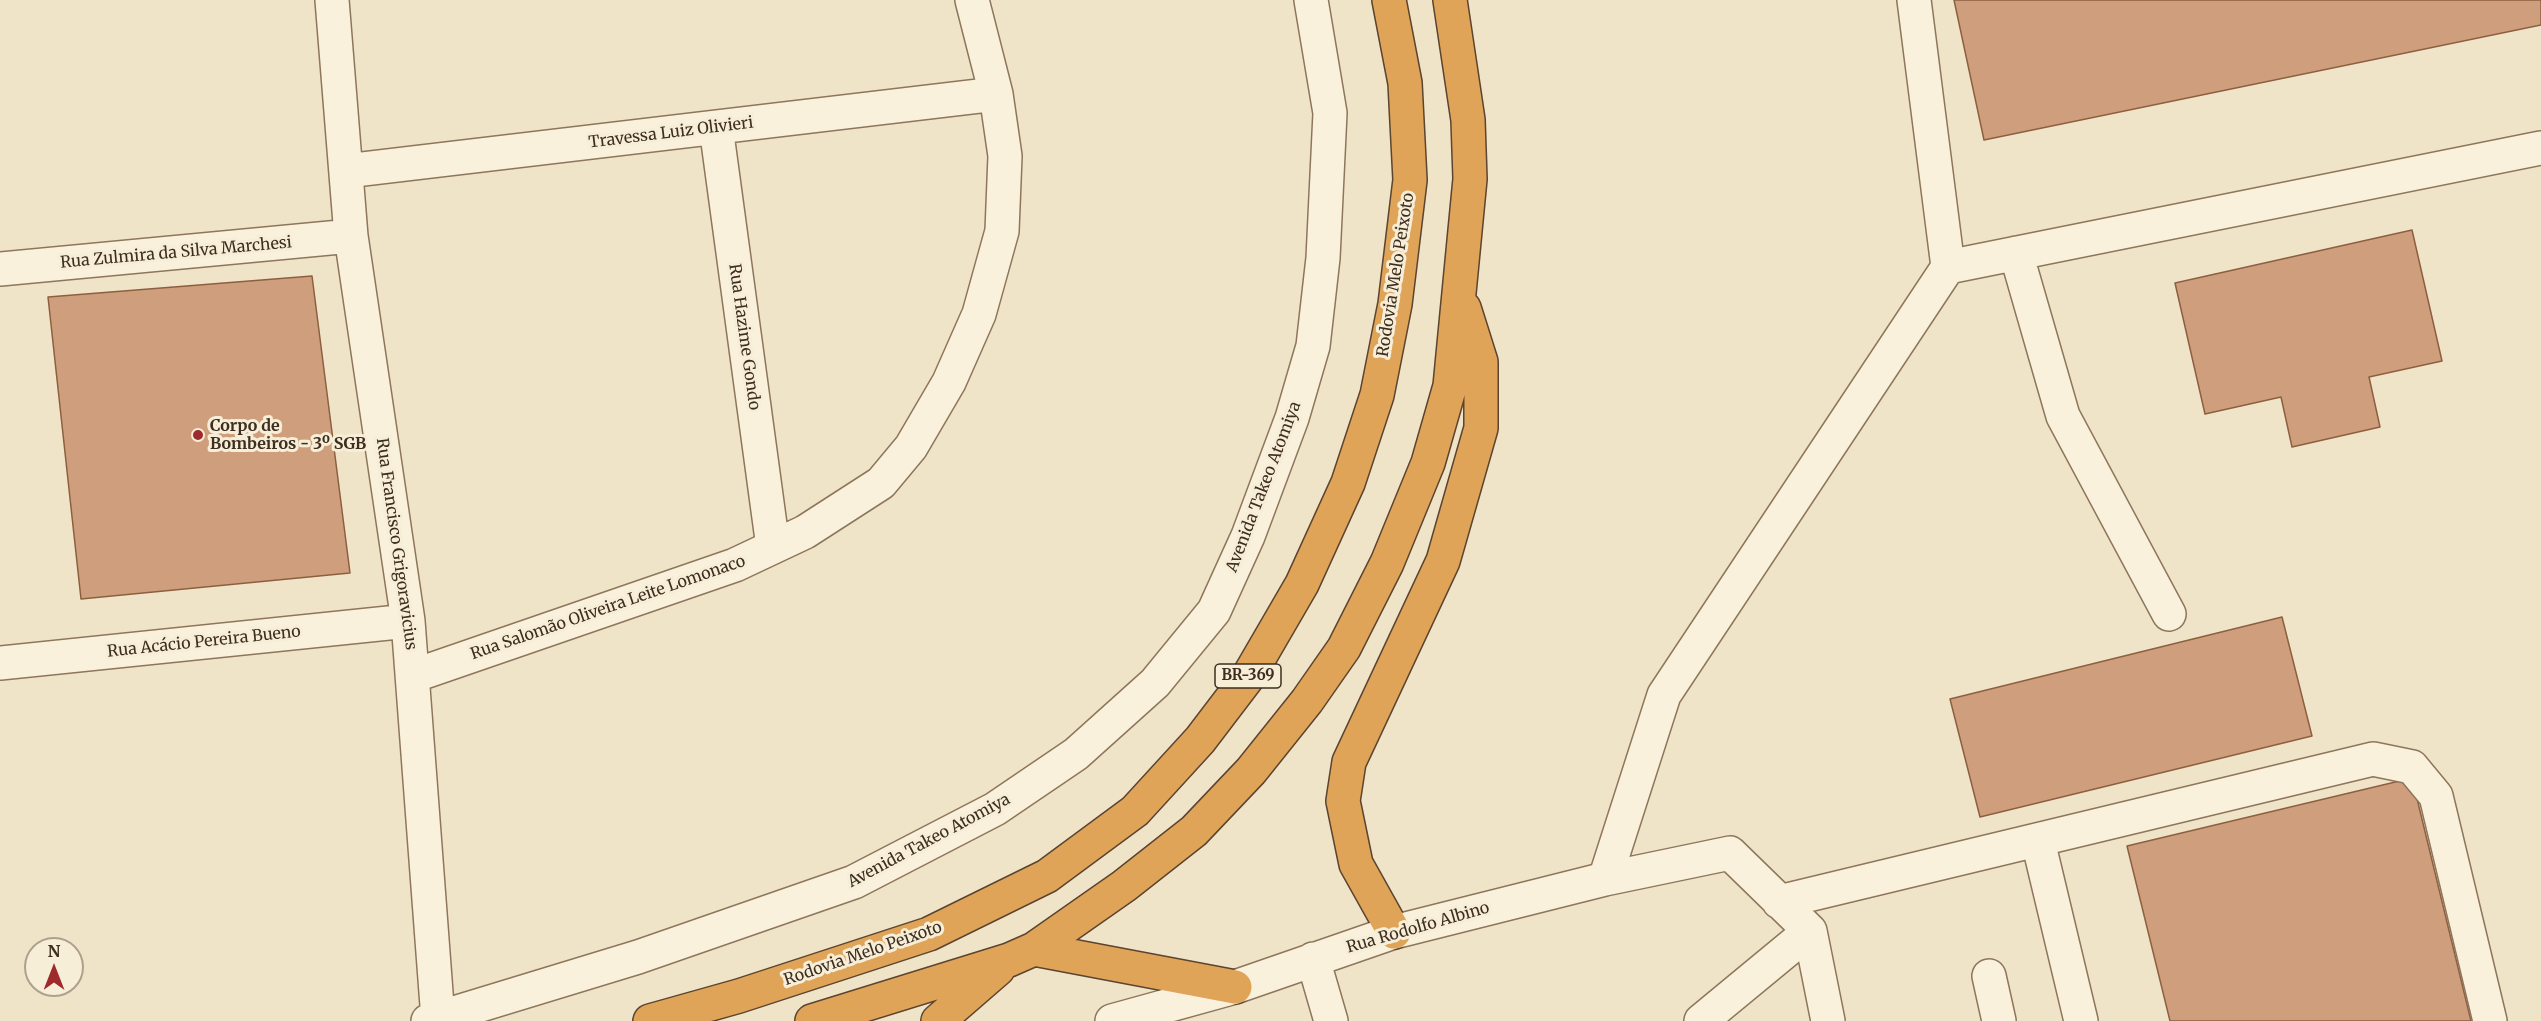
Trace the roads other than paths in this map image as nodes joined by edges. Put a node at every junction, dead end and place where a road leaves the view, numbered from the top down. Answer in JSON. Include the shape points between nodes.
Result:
{"nodes":[{"id":1,"x":332,"y":0,"type":"edge"},
{"id":2,"x":972,"y":0,"type":"edge"},
{"id":3,"x":1311,"y":0,"type":"edge"},
{"id":4,"x":1389,"y":0,"type":"edge"},
{"id":5,"x":1450,"y":0,"type":"edge"},
{"id":6,"x":1914,"y":0,"type":"edge"},
{"id":7,"x":996,"y":94,"type":"junction"},
{"id":8,"x":716,"y":127,"type":"junction"},
{"id":9,"x":2541,"y":148,"type":"edge"},
{"id":10,"x":345,"y":171,"type":"junction"},
{"id":11,"x":351,"y":236,"type":"junction"},
{"id":12,"x":2016,"y":253,"type":"junction"},
{"id":13,"x":1948,"y":267,"type":"junction"},
{"id":14,"x":0,"y":269,"type":"edge"},
{"id":15,"x":1460,"y":292,"type":"junction"},
{"id":16,"x":773,"y":547,"type":"junction"},
{"id":17,"x":2169,"y":614,"type":"dead end"},
{"id":18,"x":408,"y":621,"type":"junction"},
{"id":19,"x":0,"y":663,"type":"edge"},
{"id":20,"x":413,"y":676,"type":"junction"},
{"id":21,"x":2038,"y":841,"type":"junction"},
{"id":22,"x":1605,"y":879,"type":"junction"},
{"id":23,"x":1779,"y":902,"type":"junction"},
{"id":24,"x":1810,"y":931,"type":"junction"},
{"id":25,"x":1394,"y":932,"type":"junction"},
{"id":26,"x":1021,"y":955,"type":"junction"},
{"id":27,"x":1313,"y":959,"type":"junction"},
{"id":28,"x":1989,"y":976,"type":"dead end"},
{"id":29,"x":1235,"y":987,"type":"junction"},
{"id":30,"x":433,"y":1020,"type":"edge"},
{"id":31,"x":650,"y":1021,"type":"edge"},
{"id":32,"x":812,"y":1021,"type":"edge"},
{"id":33,"x":938,"y":1021,"type":"edge"},
{"id":34,"x":1112,"y":1021,"type":"edge"},
{"id":35,"x":1331,"y":1021,"type":"edge"},
{"id":36,"x":1701,"y":1021,"type":"edge"},
{"id":37,"x":1828,"y":1021,"type":"edge"},
{"id":38,"x":1999,"y":1021,"type":"edge"},
{"id":39,"x":2081,"y":1021,"type":"edge"},
{"id":40,"x":2490,"y":1021,"type":"edge"}],
"edges":[{"from":1,"to":10,"type":"street","name":"Rua Francisco Grigoravicius"},
{"from":2,"to":7,"type":"street","name":"Rua Salomão Oliveira Leite Lomonaco"},
{"from":3,"to":30,"type":"street","name":"Avenida Takeo Atomiya","via":[[1330,113],[1323,258],[1313,346],[1292,418],[1248,536],[1214,611],[1155,683],[1076,754],[995,809],[854,882],[638,957]]},
{"from":4,"to":31,"type":"highway","name":"Rodovia Melo Peixoto","number":"BR-369","via":[[1405,83],[1410,180],[1395,304],[1377,395],[1348,483],[1302,584],[1248,677],[1200,740],[1135,811],[1047,876],[928,934]]},
{"from":5,"to":15,"type":"highway","via":[[1459,49],[1470,179]]},
{"from":6,"to":13,"type":"street"},
{"from":7,"to":8,"type":"street","name":"Travessa Luiz Olivieri"},
{"from":7,"to":16,"type":"street","name":"Rua Salomão Oliveira Leite Lomonaco","via":[[1005,156],[1002,231],[980,314],[949,382],[911,447],[881,483],[805,532]]},
{"from":8,"to":10,"type":"street","name":"Travessa Luiz Olivieri"},
{"from":8,"to":16,"type":"street","name":"Rua Hazime Gondo"},
{"from":9,"to":12,"type":"street"},
{"from":10,"to":11,"type":"street","name":"Rua Francisco Grigoravicius"},
{"from":11,"to":14,"type":"street","name":"Rua Zulmira da Silva Marchesi"},
{"from":11,"to":18,"type":"street","name":"Rua Francisco Grigoravicius"},
{"from":12,"to":13,"type":"street"},
{"from":12,"to":17,"type":"street","via":[[2063,416]]},
{"from":13,"to":22,"type":"street","via":[[1664,695]]},
{"from":15,"to":25,"type":"highway","via":[[1481,362],[1481,428],[1443,561],[1348,762],[1343,801],[1356,864]]},
{"from":15,"to":26,"type":"highway","via":[[1450,386],[1428,463],[1387,563],[1344,648],[1251,771],[1194,831],[1124,886]]},
{"from":16,"to":20,"type":"street","name":"Rua Salomão Oliveira Leite Lomonaco","via":[[735,566]]},
{"from":18,"to":19,"type":"street","name":"Rua Acácio Pereira Bueno"},
{"from":18,"to":20,"type":"street","name":"Rua Francisco Grigoravicius"},
{"from":20,"to":30,"type":"street","name":"Rua Francisco Grigoravicius"},
{"from":21,"to":23,"type":"street"},
{"from":21,"to":39,"type":"street"},
{"from":21,"to":40,"type":"street","via":[[2373,759],[2412,767],[2436,796]]},
{"from":22,"to":23,"type":"street","name":"Rua Rodolfo Albino","via":[[1730,853]]},
{"from":22,"to":25,"type":"street","name":"Rua Rodolfo Albino"},
{"from":23,"to":24,"type":"street"},
{"from":24,"to":36,"type":"street"},
{"from":24,"to":37,"type":"street"},
{"from":25,"to":27,"type":"street","name":"Rua Rodolfo Albino"},
{"from":26,"to":29,"type":"highway"},
{"from":26,"to":32,"type":"highway"},
{"from":26,"to":33,"type":"highway"},
{"from":27,"to":29,"type":"street","name":"Rua Rodolfo Albino"},
{"from":27,"to":35,"type":"street"},
{"from":28,"to":38,"type":"street"},
{"from":29,"to":34,"type":"street","name":"Rua Rodolfo Albino"}]}
